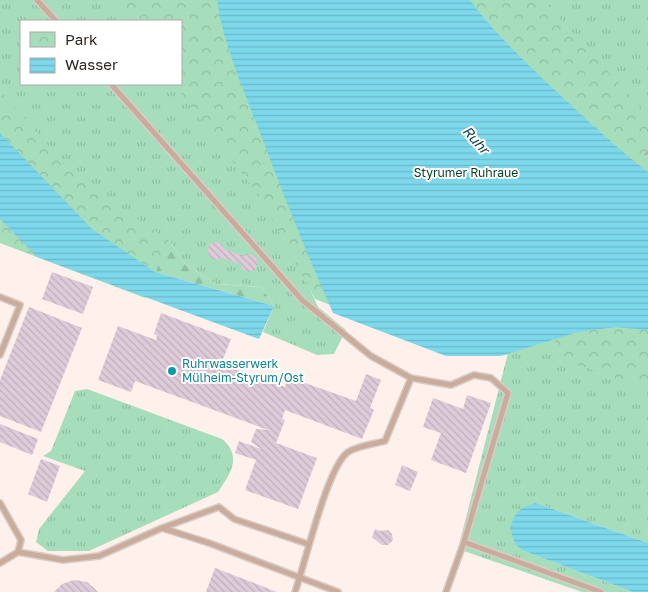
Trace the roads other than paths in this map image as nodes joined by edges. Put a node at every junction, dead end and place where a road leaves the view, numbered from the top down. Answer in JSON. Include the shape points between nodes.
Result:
{"nodes":[{"id":1,"x":37,"y":0,"type":"edge"},
{"id":2,"x":55,"y":20,"type":"edge"},
{"id":3,"x":113,"y":85,"type":"edge"},
{"id":4,"x":0,"y":297,"type":"edge"},
{"id":5,"x":0,"y":355,"type":"edge"},
{"id":6,"x":411,"y":378,"type":"junction"},
{"id":7,"x":0,"y":504,"type":"edge"},
{"id":8,"x":162,"y":528,"type":"junction"},
{"id":9,"x":464,"y":542,"type":"junction"},
{"id":10,"x":308,"y":544,"type":"junction"},
{"id":11,"x":18,"y":552,"type":"junction"},
{"id":12,"x":0,"y":563,"type":"edge"},
{"id":13,"x":300,"y":578,"type":"junction"},
{"id":14,"x":585,"y":589,"type":"edge"},
{"id":15,"x":295,"y":592,"type":"edge"},
{"id":16,"x":338,"y":592,"type":"edge"},
{"id":17,"x":446,"y":592,"type":"edge"},
{"id":18,"x":601,"y":592,"type":"edge"}],
"edges":[{"from":1,"to":2,"type":"lane"},
{"from":3,"to":6,"type":"lane","via":[[302,300],[371,356]]},
{"from":4,"to":5,"type":"lane","via":[[20,305]]},
{"from":6,"to":9,"type":"lane","via":[[451,385],[474,375],[491,378],[508,393]]},
{"from":6,"to":10,"type":"lane","via":[[385,441],[348,452],[338,464]]},
{"from":7,"to":11,"type":"lane","via":[[21,540]]},
{"from":8,"to":10,"type":"lane","via":[[219,507],[234,519]]},
{"from":8,"to":11,"type":"lane","via":[[99,556],[63,560]]},
{"from":8,"to":13,"type":"lane"},
{"from":9,"to":14,"type":"lane"},
{"from":9,"to":17,"type":"lane"},
{"from":10,"to":13,"type":"lane"},
{"from":11,"to":12,"type":"lane"},
{"from":13,"to":15,"type":"lane"},
{"from":13,"to":16,"type":"lane"},
{"from":14,"to":18,"type":"lane"}]}
